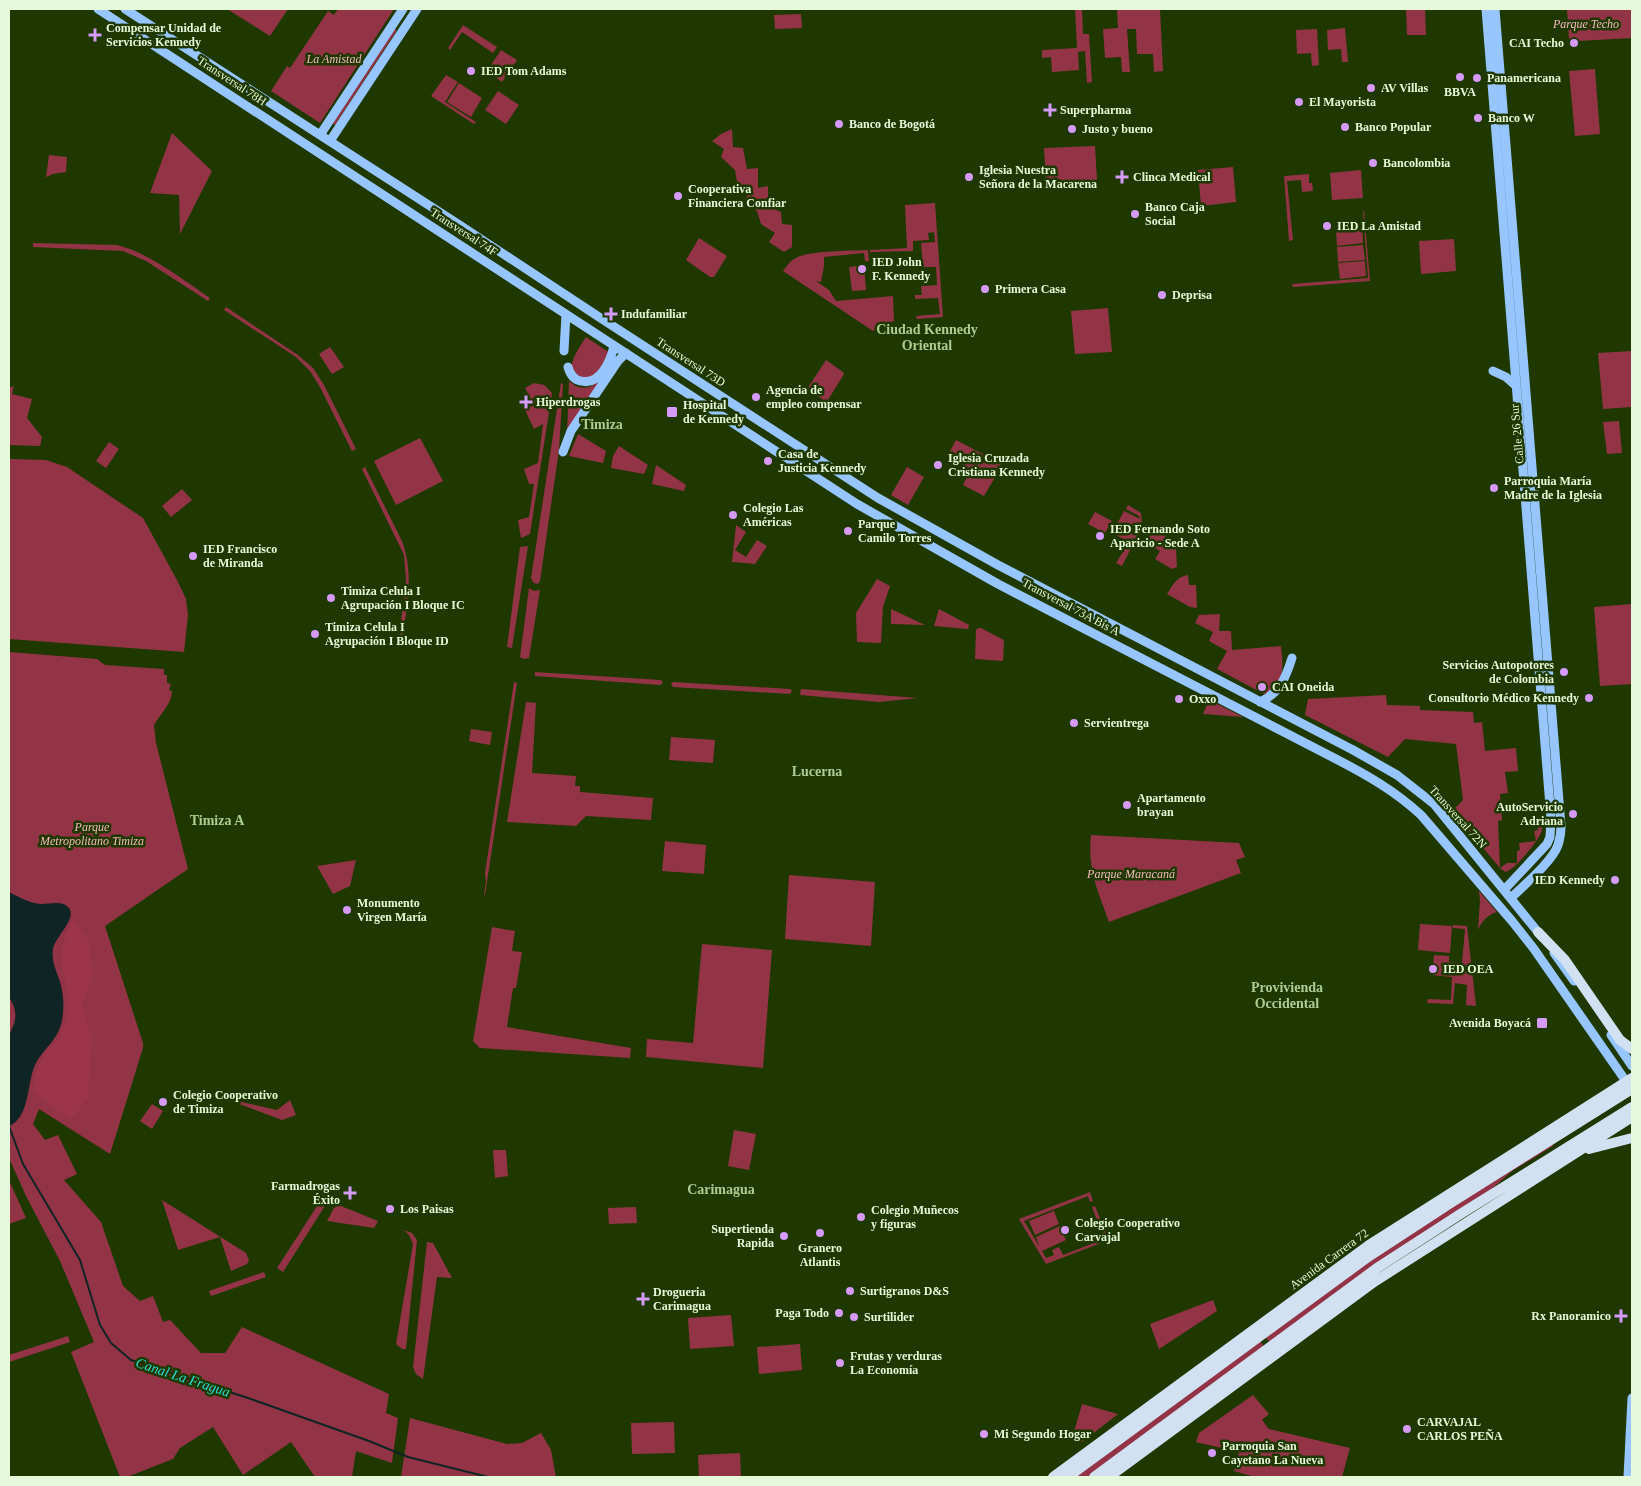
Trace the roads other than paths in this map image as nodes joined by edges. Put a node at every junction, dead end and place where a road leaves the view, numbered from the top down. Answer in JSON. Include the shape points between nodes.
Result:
{"nodes":[{"id":1,"x":98,"y":9,"type":"edge"},
{"id":2,"x":125,"y":9,"type":"edge"},
{"id":3,"x":403,"y":9,"type":"edge"},
{"id":4,"x":416,"y":9,"type":"edge"},
{"id":5,"x":1486,"y":9,"type":"edge"},
{"id":6,"x":1496,"y":9,"type":"edge"},
{"id":7,"x":320,"y":135,"type":"junction"},
{"id":8,"x":333,"y":144,"type":"junction"},
{"id":9,"x":328,"y":158,"type":"joint"},
{"id":10,"x":592,"y":313,"type":"joint"},
{"id":11,"x":566,"y":314,"type":"junction"},
{"id":12,"x":614,"y":346,"type":"junction"},
{"id":13,"x":564,"y":351,"type":"dead end"},
{"id":14,"x":626,"y":353,"type":"junction"},
{"id":15,"x":568,"y":367,"type":"dead end"},
{"id":16,"x":1493,"y":371,"type":"dead end"},
{"id":17,"x":1516,"y":386,"type":"junction"},
{"id":18,"x":563,"y":452,"type":"dead end"},
{"id":19,"x":878,"y":498,"type":"junction"},
{"id":20,"x":857,"y":504,"type":"junction"},
{"id":21,"x":1292,"y":658,"type":"dead end"},
{"id":22,"x":1260,"y":702,"type":"junction"},
{"id":23,"x":1282,"y":713,"type":"joint"},
{"id":24,"x":1556,"y":826,"type":"junction"},
{"id":25,"x":1504,"y":890,"type":"junction"},
{"id":26,"x":1511,"y":898,"type":"junction"},
{"id":27,"x":1538,"y":932,"type":"junction"},
{"id":28,"x":1632,"y":1049,"type":"edge"},
{"id":29,"x":1632,"y":1066,"type":"edge"},
{"id":30,"x":1632,"y":1078,"type":"edge"},
{"id":31,"x":1632,"y":1090,"type":"edge"},
{"id":32,"x":1632,"y":1107,"type":"edge"},
{"id":33,"x":1632,"y":1118,"type":"edge"},
{"id":34,"x":1632,"y":1138,"type":"edge"},
{"id":35,"x":1574,"y":1154,"type":"junction"},
{"id":36,"x":1461,"y":1186,"type":"junction"},
{"id":37,"x":1449,"y":1204,"type":"junction"},
{"id":38,"x":1491,"y":1206,"type":"junction"},
{"id":39,"x":1462,"y":1213,"type":"junction"},
{"id":40,"x":1415,"y":1215,"type":"junction"},
{"id":41,"x":1392,"y":1240,"type":"junction"},
{"id":42,"x":1403,"y":1251,"type":"junction"},
{"id":43,"x":1380,"y":1278,"type":"junction"},
{"id":44,"x":1233,"y":1385,"type":"junction"},
{"id":45,"x":1190,"y":1386,"type":"junction"},
{"id":46,"x":1212,"y":1390,"type":"junction"},
{"id":47,"x":1165,"y":1394,"type":"junction"},
{"id":48,"x":1632,"y":1398,"type":"edge"},
{"id":49,"x":1053,"y":1477,"type":"edge"},
{"id":50,"x":1068,"y":1477,"type":"edge"},
{"id":51,"x":1094,"y":1477,"type":"edge"},
{"id":52,"x":1109,"y":1477,"type":"edge"},
{"id":53,"x":1628,"y":1477,"type":"edge"}],
"edges":[{"from":1,"to":9,"type":"main road","name":"Transversal 78H"},
{"from":2,"to":7,"type":"main road","name":"Transversal 78H"},
{"from":3,"to":7,"type":"main road"},
{"from":4,"to":8,"type":"main road"},
{"from":5,"to":17,"type":"main road","name":"Calle 26 Sur"},
{"from":6,"to":24,"type":"main road","name":"Calle 26 Sur"},
{"from":7,"to":8,"type":"main road","name":"Transversal 78H"},
{"from":8,"to":10,"type":"main road","name":"Transversal 74F"},
{"from":9,"to":11,"type":"main road","name":"Transversal 74F"},
{"from":10,"to":19,"type":"main road","name":"Transversal 73D"},
{"from":11,"to":12,"type":"main road","name":"Transversal 74F"},
{"from":11,"to":13,"type":"main road"},
{"from":12,"to":14,"type":"main road"},
{"from":12,"to":15,"type":"main road","via":[[606,367],[593,380],[578,381]]},
{"from":14,"to":18,"type":"main road","via":[[574,426]]},
{"from":14,"to":20,"type":"main road"},
{"from":16,"to":17,"type":"main road"},
{"from":17,"to":24,"type":"main road","name":"Calle 26 Sur"},
{"from":19,"to":20,"type":"main road","via":[[869,505]]},
{"from":19,"to":22,"type":"main road","name":"Transversal 73A Bis A","via":[[998,565]]},
{"from":20,"to":31,"type":"main road","name":"Transversal 73A Bis A","via":[[990,579],[1378,781],[1408,803],[1512,921]]},
{"from":21,"to":22,"type":"main road","via":[[1279,688]]},
{"from":22,"to":23,"type":"main road","name":"Transversal 73A Bis A"},
{"from":23,"to":25,"type":"main road","name":"Transversal 72N","via":[[1379,764],[1420,793],[1441,812]]},
{"from":24,"to":25,"type":"main road","name":"Calle 26 Sur","via":[[1547,844]]},
{"from":24,"to":26,"type":"main road","name":"Calle 26 Sur","via":[[1560,836],[1555,850]]},
{"from":25,"to":26,"type":"main road","name":"Transversal 72N"},
{"from":26,"to":27,"type":"main road","name":"Transversal 72N"},
{"from":27,"to":28,"type":"highway","via":[[1565,960],[1620,1040]]},
{"from":27,"to":29,"type":"main road","name":"Transversal 72N"},
{"from":30,"to":36,"type":"highway","name":"Avenida Carrera 72"},
{"from":31,"to":37,"type":"highway","name":"Avenida Carrera 72"},
{"from":32,"to":39,"type":"highway"},
{"from":33,"to":35,"type":"highway"},
{"from":34,"to":35,"type":"highway"},
{"from":35,"to":38,"type":"highway"},
{"from":36,"to":37,"type":"highway"},
{"from":36,"to":40,"type":"highway","name":"Avenida Carrera 72"},
{"from":37,"to":41,"type":"highway","name":"Avenida Carrera 72"},
{"from":38,"to":39,"type":"highway"},
{"from":38,"to":43,"type":"highway"},
{"from":39,"to":42,"type":"highway"},
{"from":40,"to":41,"type":"highway"},
{"from":40,"to":47,"type":"highway","name":"Avenida Carrera 72","via":[[1359,1252]]},
{"from":41,"to":45,"type":"highway","name":"Avenida Carrera 72"},
{"from":42,"to":43,"type":"highway"},
{"from":42,"to":46,"type":"highway"},
{"from":43,"to":44,"type":"highway"},
{"from":44,"to":46,"type":"highway"},
{"from":44,"to":52,"type":"highway"},
{"from":45,"to":47,"type":"highway"},
{"from":45,"to":50,"type":"highway","name":"Avenida Carrera 72"},
{"from":46,"to":51,"type":"highway"},
{"from":47,"to":49,"type":"highway","name":"Avenida Carrera 72"},
{"from":48,"to":53,"type":"main road"}]}
